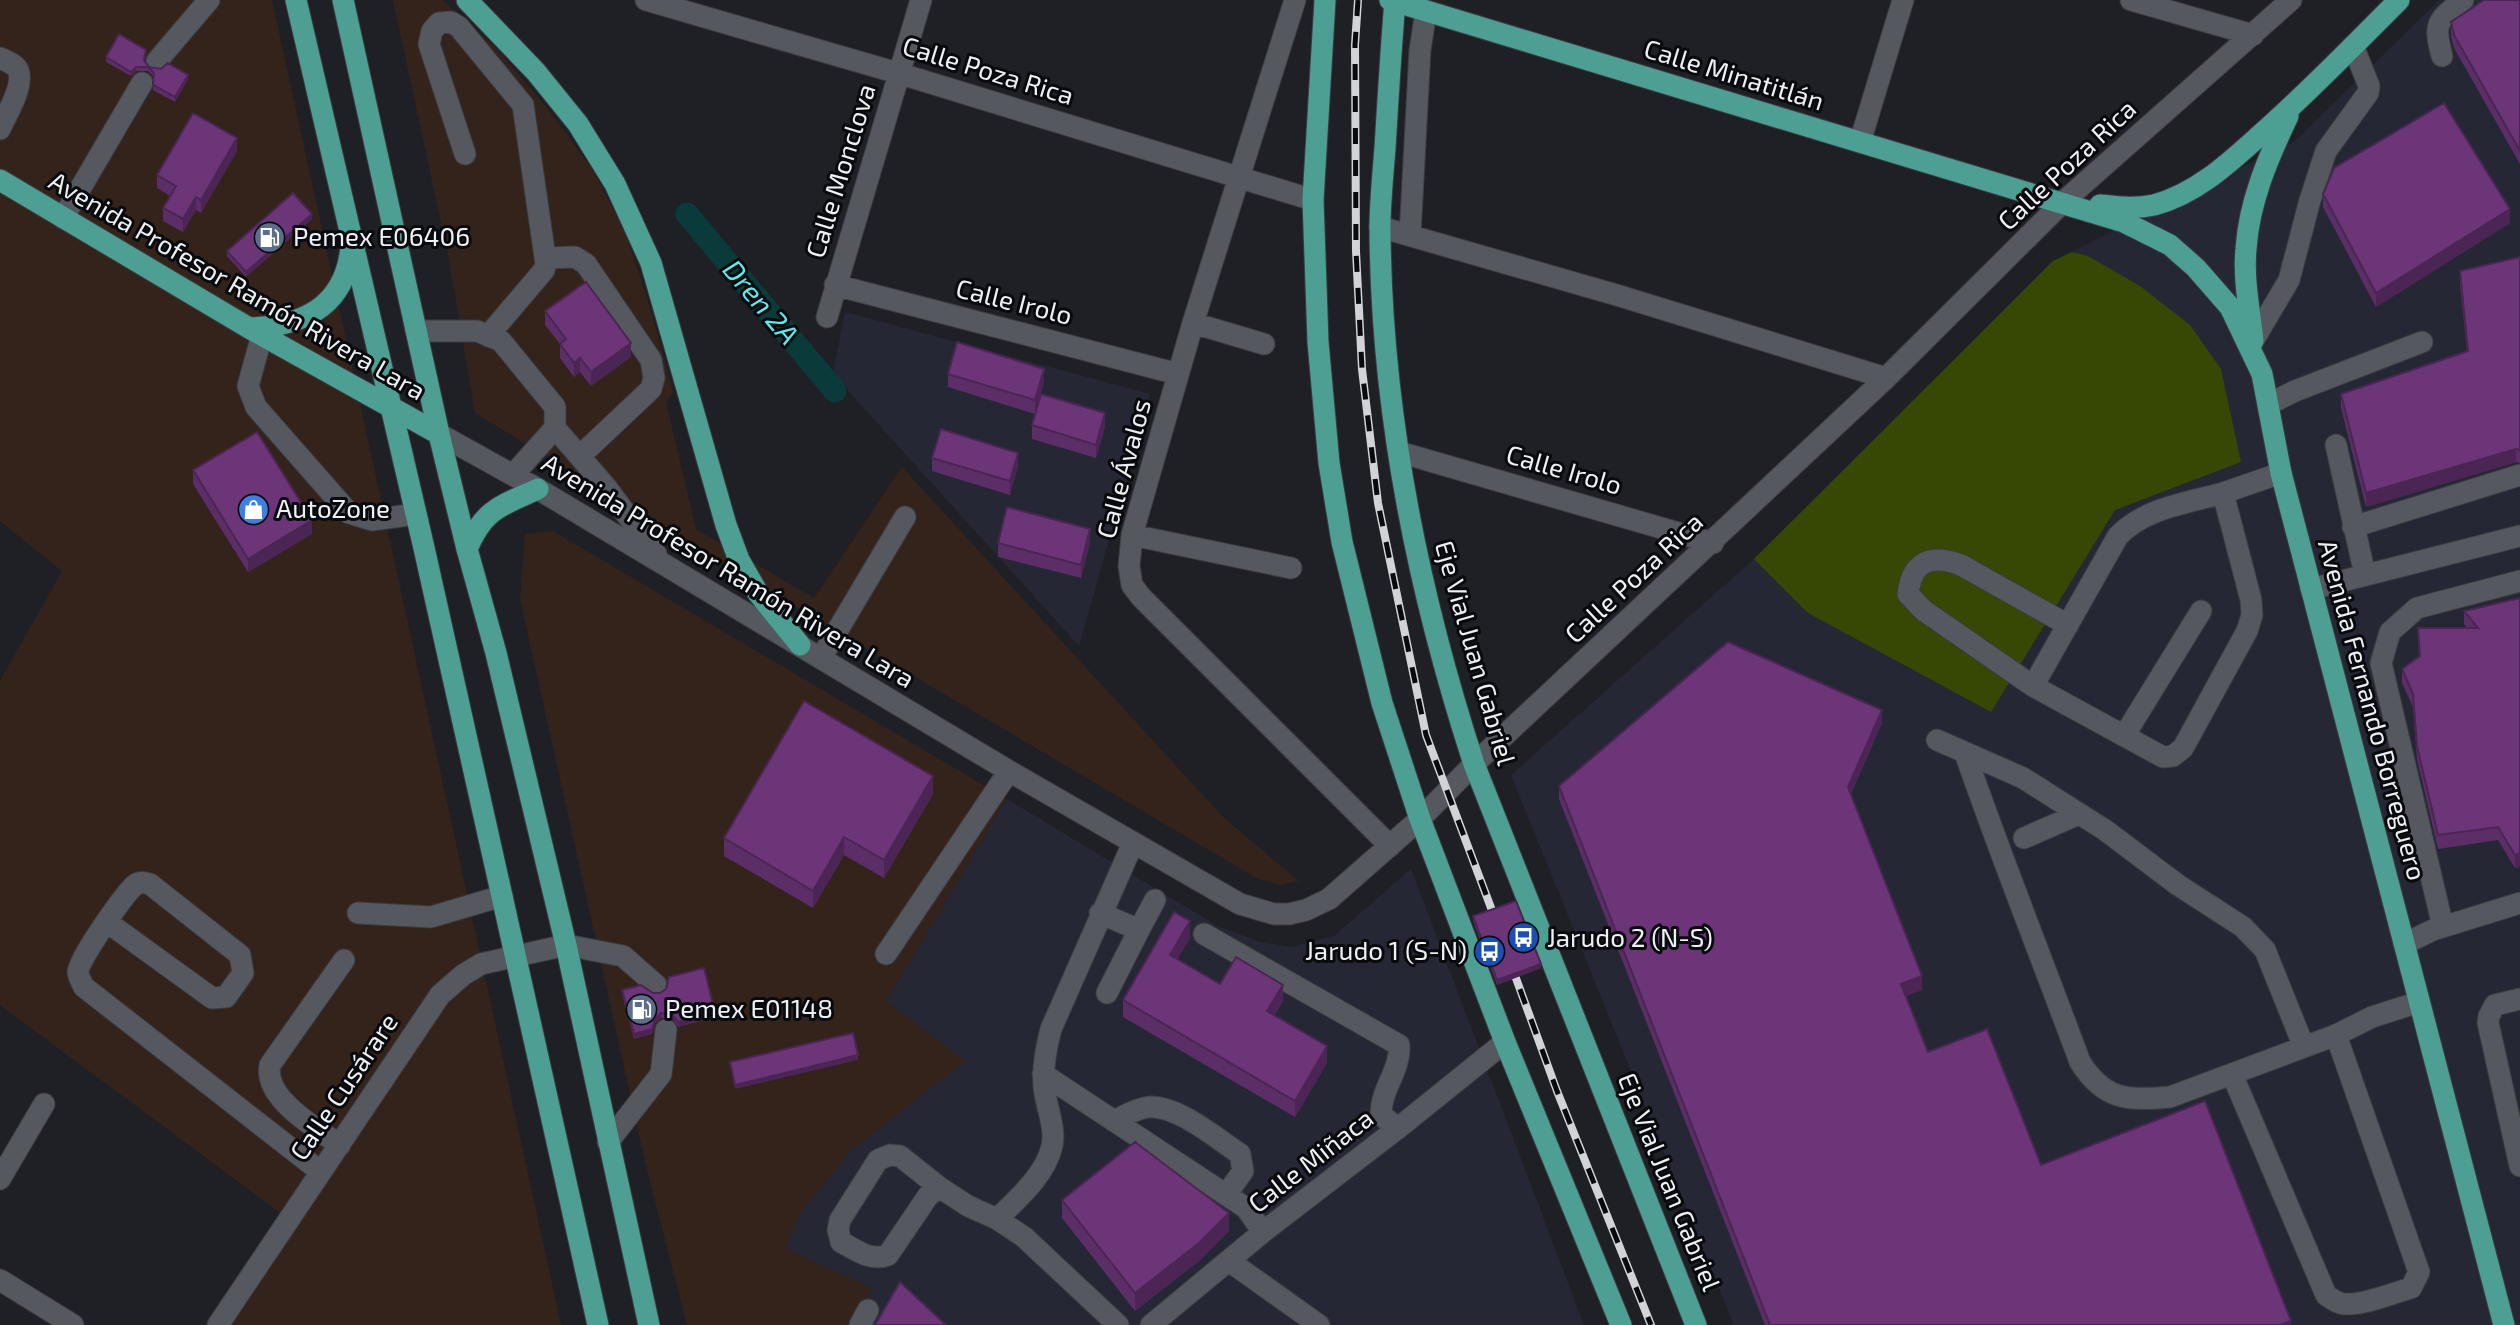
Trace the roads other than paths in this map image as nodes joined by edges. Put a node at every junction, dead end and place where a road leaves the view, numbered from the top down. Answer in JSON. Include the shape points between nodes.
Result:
{"nodes":[{"id":1,"x":209,"y":0,"type":"edge"},
{"id":2,"x":296,"y":0,"type":"edge"},
{"id":3,"x":343,"y":0,"type":"edge"},
{"id":4,"x":467,"y":0,"type":"edge"},
{"id":5,"x":646,"y":0,"type":"edge"},
{"id":6,"x":921,"y":0,"type":"edge"},
{"id":7,"x":1295,"y":0,"type":"edge"},
{"id":8,"x":1325,"y":0,"type":"edge"},
{"id":9,"x":1903,"y":0,"type":"edge"},
{"id":10,"x":2131,"y":0,"type":"edge"},
{"id":11,"x":2291,"y":0,"type":"edge"},
{"id":12,"x":2399,"y":0,"type":"edge"},
{"id":13,"x":2463,"y":0,"type":"edge"},
{"id":14,"x":1393,"y":1,"type":"edge"},
{"id":15,"x":1426,"y":11,"type":"junction"},
{"id":16,"x":2253,"y":35,"type":"junction"},
{"id":17,"x":2353,"y":46,"type":"junction"},
{"id":18,"x":2442,"y":56,"type":"dead end"},
{"id":19,"x":0,"y":58,"type":"edge"},
{"id":20,"x":158,"y":61,"type":"dead end"},
{"id":21,"x":901,"y":74,"type":"junction"},
{"id":22,"x":142,"y":83,"type":"dead end"},
{"id":23,"x":2293,"y":106,"type":"junction"},
{"id":24,"x":0,"y":130,"type":"edge"},
{"id":25,"x":1860,"y":142,"type":"junction"},
{"id":26,"x":465,"y":154,"type":"dead end"},
{"id":27,"x":1239,"y":177,"type":"junction"},
{"id":28,"x":0,"y":180,"type":"edge"},
{"id":29,"x":1313,"y":200,"type":"junction"},
{"id":30,"x":2063,"y":202,"type":"junction"},
{"id":31,"x":63,"y":218,"type":"junction"},
{"id":32,"x":1380,"y":227,"type":"junction"},
{"id":33,"x":352,"y":235,"type":"junction"},
{"id":34,"x":1410,"y":235,"type":"junction"},
{"id":35,"x":545,"y":258,"type":"junction"},
{"id":36,"x":835,"y":285,"type":"junction"},
{"id":37,"x":827,"y":317,"type":"dead end"},
{"id":38,"x":1194,"y":323,"type":"junction"},
{"id":39,"x":255,"y":331,"type":"junction"},
{"id":40,"x":415,"y":331,"type":"junction"},
{"id":41,"x":488,"y":336,"type":"junction"},
{"id":42,"x":2253,"y":341,"type":"junction"},
{"id":43,"x":2422,"y":342,"type":"dead end"},
{"id":44,"x":1264,"y":344,"type":"dead end"},
{"id":45,"x":1178,"y":374,"type":"junction"},
{"id":46,"x":2262,"y":374,"type":"junction"},
{"id":47,"x":1886,"y":378,"type":"junction"},
{"id":48,"x":2269,"y":404,"type":"junction"},
{"id":49,"x":390,"y":408,"type":"junction"},
{"id":50,"x":555,"y":428,"type":"junction"},
{"id":51,"x":439,"y":434,"type":"junction"},
{"id":52,"x":2336,"y":445,"type":"dead end"},
{"id":53,"x":1399,"y":452,"type":"junction"},
{"id":54,"x":580,"y":456,"type":"junction"},
{"id":55,"x":2281,"y":472,"type":"junction"},
{"id":56,"x":513,"y":475,"type":"junction"},
{"id":57,"x":2520,"y":475,"type":"edge"},
{"id":58,"x":538,"y":489,"type":"junction"},
{"id":59,"x":2223,"y":493,"type":"junction"},
{"id":60,"x":416,"y":514,"type":"junction"},
{"id":61,"x":905,"y":517,"type":"dead end"},
{"id":62,"x":2353,"y":527,"type":"junction"},
{"id":63,"x":1132,"y":535,"type":"junction"},
{"id":64,"x":2520,"y":536,"type":"edge"},
{"id":65,"x":1713,"y":543,"type":"junction"},
{"id":66,"x":467,"y":549,"type":"junction"},
{"id":67,"x":664,"y":564,"type":"junction"},
{"id":68,"x":1291,"y":568,"type":"dead end"},
{"id":69,"x":2365,"y":575,"type":"junction"},
{"id":70,"x":2520,"y":581,"type":"edge"},
{"id":71,"x":2311,"y":589,"type":"junction"},
{"id":72,"x":2201,"y":611,"type":"dead end"},
{"id":73,"x":2068,"y":625,"type":"junction"},
{"id":74,"x":800,"y":645,"type":"junction"},
{"id":75,"x":821,"y":658,"type":"junction"},
{"id":76,"x":2033,"y":686,"type":"junction"},
{"id":77,"x":2124,"y":736,"type":"junction"},
{"id":78,"x":1937,"y":740,"type":"dead end"},
{"id":79,"x":1965,"y":753,"type":"junction"},
{"id":80,"x":1474,"y":764,"type":"junction"},
{"id":81,"x":1009,"y":771,"type":"junction"},
{"id":82,"x":2079,"y":814,"type":"junction"},
{"id":83,"x":1420,"y":819,"type":"junction"},
{"id":84,"x":2024,"y":838,"type":"dead end"},
{"id":85,"x":1133,"y":843,"type":"junction"},
{"id":86,"x":1390,"y":846,"type":"junction"},
{"id":87,"x":502,"y":896,"type":"junction"},
{"id":88,"x":1155,"y":901,"type":"dead end"},
{"id":89,"x":2520,"y":903,"type":"edge"},
{"id":90,"x":358,"y":913,"type":"dead end"},
{"id":91,"x":1100,"y":913,"type":"junction"},
{"id":92,"x":107,"y":922,"type":"junction"},
{"id":93,"x":2443,"y":927,"type":"junction"},
{"id":94,"x":1139,"y":930,"type":"junction"},
{"id":95,"x":1204,"y":934,"type":"dead end"},
{"id":96,"x":2404,"y":944,"type":"junction"},
{"id":97,"x":566,"y":945,"type":"junction"},
{"id":98,"x":886,"y":954,"type":"dead end"},
{"id":99,"x":516,"y":957,"type":"junction"},
{"id":100,"x":344,"y":960,"type":"dead end"},
{"id":101,"x":656,"y":985,"type":"dead end"},
{"id":102,"x":1107,"y":993,"type":"dead end"},
{"id":103,"x":2520,"y":999,"type":"edge"},
{"id":104,"x":2419,"y":1002,"type":"junction"},
{"id":105,"x":666,"y":1030,"type":"dead end"},
{"id":106,"x":2336,"y":1035,"type":"junction"},
{"id":107,"x":1505,"y":1042,"type":"junction"},
{"id":108,"x":2304,"y":1047,"type":"junction"},
{"id":109,"x":1043,"y":1074,"type":"junction"},
{"id":110,"x":2232,"y":1074,"type":"junction"},
{"id":111,"x":44,"y":1104,"type":"dead end"},
{"id":112,"x":295,"y":1113,"type":"junction"},
{"id":113,"x":1114,"y":1121,"type":"junction"},
{"id":114,"x":1397,"y":1129,"type":"junction"},
{"id":115,"x":276,"y":1138,"type":"junction"},
{"id":116,"x":608,"y":1142,"type":"junction"},
{"id":117,"x":340,"y":1145,"type":"junction"},
{"id":118,"x":2520,"y":1166,"type":"edge"},
{"id":119,"x":321,"y":1172,"type":"junction"},
{"id":120,"x":0,"y":1179,"type":"edge"},
{"id":121,"x":939,"y":1187,"type":"junction"},
{"id":122,"x":1226,"y":1195,"type":"junction"},
{"id":123,"x":997,"y":1219,"type":"junction"},
{"id":124,"x":1263,"y":1232,"type":"junction"},
{"id":125,"x":1229,"y":1261,"type":"junction"},
{"id":126,"x":0,"y":1280,"type":"edge"},
{"id":127,"x":73,"y":1325,"type":"edge"},
{"id":128,"x":218,"y":1325,"type":"edge"},
{"id":129,"x":598,"y":1325,"type":"edge"},
{"id":130,"x":649,"y":1325,"type":"edge"},
{"id":131,"x":1118,"y":1325,"type":"edge"},
{"id":132,"x":1151,"y":1325,"type":"edge"},
{"id":133,"x":1319,"y":1325,"type":"edge"},
{"id":134,"x":1622,"y":1325,"type":"edge"},
{"id":135,"x":1696,"y":1325,"type":"edge"},
{"id":136,"x":2504,"y":1325,"type":"edge"}],
"edges":[{"from":1,"to":20,"type":"street"},
{"from":2,"to":33,"type":"main road"},
{"from":3,"to":40,"type":"main road"},
{"from":4,"to":74,"type":"main road","via":[[578,124],[615,184],[651,263],[739,560],[758,593]]},
{"from":5,"to":21,"type":"street","name":"Calle Poza Rica"},
{"from":6,"to":21,"type":"street","name":"Calle Monclova"},
{"from":7,"to":27,"type":"street","name":"Calle Ávalos"},
{"from":8,"to":29,"type":"main road"},
{"from":9,"to":25,"type":"street"},
{"from":10,"to":16,"type":"street"},
{"from":11,"to":16,"type":"street","name":"Calle Poza Rica"},
{"from":12,"to":17,"type":"main road"},
{"from":13,"to":18,"type":"street","via":[[2437,26]]},
{"from":14,"to":15,"type":"main road","name":"Calle Minatitlán"},
{"from":14,"to":32,"type":"main road","name":"Eje Vial Juan Gabriel"},
{"from":15,"to":25,"type":"main road","name":"Calle Minatitlán"},
{"from":15,"to":34,"type":"street"},
{"from":16,"to":30,"type":"street","name":"Calle Poza Rica"},
{"from":17,"to":23,"type":"main road"},
{"from":17,"to":42,"type":"street","via":[[2368,93],[2326,151],[2289,280]]},
{"from":19,"to":24,"type":"street","via":[[17,67],[20,77]]},
{"from":21,"to":27,"type":"street","name":"Calle Poza Rica"},
{"from":21,"to":36,"type":"street","name":"Calle Monclova"},
{"from":22,"to":31,"type":"street"},
{"from":23,"to":30,"type":"main road","via":[[2214,174],[2183,194],[2129,208]]},
{"from":23,"to":42,"type":"main road","via":[[2266,162],[2251,217],[2246,292]]},
{"from":25,"to":30,"type":"main road","name":"Calle Minatitlán"},
{"from":26,"to":35,"type":"street","via":[[429,44],[439,23],[459,27],[523,105]]},
{"from":27,"to":29,"type":"street","name":"Calle Poza Rica"},
{"from":27,"to":38,"type":"street","name":"Calle Ávalos"},
{"from":28,"to":31,"type":"main road","name":"Avenida Profesor Ramón Rivera Lara"},
{"from":29,"to":83,"type":"main road","via":[[1318,342],[1342,542],[1382,703]]},
{"from":30,"to":46,"type":"main road","name":"Avenida Fernando Borreguero","via":[[2124,222],[2169,245],[2196,268],[2230,307]]},
{"from":30,"to":47,"type":"street","name":"Calle Poza Rica"},
{"from":31,"to":39,"type":"main road","name":"Avenida Profesor Ramón Rivera Lara"},
{"from":32,"to":34,"type":"street"},
{"from":32,"to":53,"type":"main road","name":"Eje Vial Juan Gabriel"},
{"from":33,"to":39,"type":"main road","via":[[349,264],[323,307],[301,320]]},
{"from":33,"to":49,"type":"main road"},
{"from":34,"to":47,"type":"street"},
{"from":35,"to":41,"type":"street","via":[[544,270]]},
{"from":35,"to":54,"type":"street","via":[[575,257],[586,264],[651,360],[651,389]]},
{"from":36,"to":37,"type":"street","name":"Calle Monclova"},
{"from":36,"to":45,"type":"street","name":"Calle Irolo"},
{"from":38,"to":44,"type":"street"},
{"from":38,"to":45,"type":"street","name":"Calle Ávalos"},
{"from":39,"to":49,"type":"main road","name":"Avenida Profesor Ramón Rivera Lara"},
{"from":39,"to":60,"type":"street","via":[[248,386],[256,407],[349,513],[372,520]]},
{"from":40,"to":41,"type":"street","via":[[477,331]]},
{"from":40,"to":51,"type":"main road"},
{"from":41,"to":50,"type":"street","via":[[501,341],[555,407]]},
{"from":42,"to":46,"type":"main road"},
{"from":43,"to":48,"type":"street"},
{"from":45,"to":63,"type":"street","name":"Calle Ávalos"},
{"from":46,"to":48,"type":"main road","name":"Avenida Fernando Borreguero"},
{"from":47,"to":65,"type":"street","name":"Calle Poza Rica"},
{"from":48,"to":55,"type":"main road","name":"Avenida Fernando Borreguero"},
{"from":49,"to":51,"type":"main road","name":"Avenida Profesor Ramón Rivera Lara"},
{"from":49,"to":60,"type":"main road"},
{"from":50,"to":54,"type":"street"},
{"from":50,"to":56,"type":"street"},
{"from":51,"to":56,"type":"street","name":"Avenida Profesor Ramón Rivera Lara"},
{"from":51,"to":66,"type":"main road"},
{"from":52,"to":62,"type":"street"},
{"from":53,"to":65,"type":"street","name":"Calle Irolo"},
{"from":53,"to":80,"type":"main road","name":"Eje Vial Juan Gabriel","via":[[1429,608]]},
{"from":54,"to":67,"type":"street"},
{"from":55,"to":59,"type":"street"},
{"from":55,"to":71,"type":"main road","name":"Avenida Fernando Borreguero"},
{"from":56,"to":58,"type":"street","name":"Avenida Profesor Ramón Rivera Lara"},
{"from":57,"to":62,"type":"street"},
{"from":58,"to":66,"type":"main road","via":[[486,517]]},
{"from":58,"to":67,"type":"street","name":"Avenida Profesor Ramón Rivera Lara"},
{"from":59,"to":73,"type":"street","via":[[2142,516],[2129,524]]},
{"from":59,"to":77,"type":"street","via":[[2251,600],[2247,631],[2183,748],[2173,757],[2163,757]]},
{"from":60,"to":87,"type":"main road"},
{"from":61,"to":75,"type":"street"},
{"from":62,"to":69,"type":"street"},
{"from":63,"to":68,"type":"street"},
{"from":63,"to":86,"type":"street","name":"Calle Ávalos","via":[[1129,566],[1132,585],[1141,597]]},
{"from":64,"to":69,"type":"street"},
{"from":65,"to":80,"type":"street","name":"Calle Poza Rica"},
{"from":66,"to":97,"type":"main road"},
{"from":67,"to":74,"type":"street","name":"Avenida Profesor Ramón Rivera Lara"},
{"from":69,"to":71,"type":"street"},
{"from":70,"to":93,"type":"street","via":[[2417,608],[2390,632],[2381,663]]},
{"from":71,"to":96,"type":"main road","name":"Avenida Fernando Borreguero"},
{"from":72,"to":77,"type":"street"},
{"from":73,"to":76,"type":"street"},
{"from":73,"to":76,"type":"street","via":[[1946,560],[1926,561],[1910,583],[1908,594],[1923,610]]},
{"from":74,"to":75,"type":"street","name":"Avenida Profesor Ramón Rivera Lara"},
{"from":75,"to":81,"type":"street","name":"Avenida Profesor Ramón Rivera Lara"},
{"from":76,"to":77,"type":"street"},
{"from":78,"to":79,"type":"street"},
{"from":79,"to":82,"type":"street","via":[[2023,778]]},
{"from":79,"to":110,"type":"street","via":[[2002,861],[2091,1081],[2113,1095],[2141,1100],[2169,1097]]},
{"from":80,"to":83,"type":"street","name":"Calle Poza Rica"},
{"from":80,"to":135,"type":"main road","name":"Eje Vial Juan Gabriel"},
{"from":81,"to":85,"type":"street","name":"Avenida Profesor Ramón Rivera Lara"},
{"from":81,"to":98,"type":"street"},
{"from":82,"to":84,"type":"street"},
{"from":82,"to":108,"type":"street","via":[[2256,938]]},
{"from":83,"to":86,"type":"street","name":"Avenida Profesor Ramón Rivera Lara"},
{"from":83,"to":107,"type":"main road"},
{"from":85,"to":86,"type":"street","name":"Avenida Profesor Ramón Rivera Lara","via":[[1240,904],[1274,914],[1306,910],[1329,899]]},
{"from":85,"to":91,"type":"street"},
{"from":87,"to":90,"type":"street","via":[[431,917]]},
{"from":87,"to":99,"type":"main road"},
{"from":88,"to":94,"type":"street"},
{"from":89,"to":93,"type":"street"},
{"from":91,"to":94,"type":"street"},
{"from":91,"to":109,"type":"street","via":[[1051,1028]]},
{"from":92,"to":92,"type":"street","via":[[135,884],[150,884],[240,956],[243,973],[226,997],[212,998]]},
{"from":92,"to":115,"type":"street","via":[[83,955],[78,972],[84,987]]},
{"from":93,"to":96,"type":"street"},
{"from":94,"to":102,"type":"street"},
{"from":95,"to":114,"type":"street","via":[[1399,1045],[1400,1055],[1381,1098],[1381,1114]]},
{"from":96,"to":104,"type":"main road","name":"Avenida Fernando Borreguero"},
{"from":97,"to":99,"type":"street","name":"Calle Cusárare"},
{"from":97,"to":101,"type":"street","via":[[623,956]]},
{"from":97,"to":116,"type":"main road"},
{"from":99,"to":117,"type":"street","name":"Calle Cusárare","via":[[481,964],[439,995]]},
{"from":99,"to":129,"type":"main road"},
{"from":100,"to":112,"type":"street","via":[[270,1065],[270,1081]]},
{"from":103,"to":118,"type":"street","via":[[2495,1005],[2488,1023]]},
{"from":104,"to":106,"type":"street"},
{"from":104,"to":136,"type":"main road","name":"Avenida Fernando Borreguero"},
{"from":105,"to":116,"type":"street","via":[[661,1073]]},
{"from":106,"to":108,"type":"street"},
{"from":106,"to":110,"type":"street","via":[[2419,1272],[2411,1288],[2346,1304],[2326,1295]]},
{"from":107,"to":114,"type":"street","name":"Calle Miñaca"},
{"from":107,"to":134,"type":"main road"},
{"from":108,"to":110,"type":"street"},
{"from":109,"to":113,"type":"street"},
{"from":109,"to":123,"type":"street","via":[[1052,1146],[1030,1187]]},
{"from":111,"to":120,"type":"street"},
{"from":112,"to":115,"type":"street"},
{"from":112,"to":117,"type":"street"},
{"from":113,"to":122,"type":"street"},
{"from":113,"to":122,"type":"street","via":[[1146,1107],[1163,1107],[1240,1154],[1243,1171]]},
{"from":114,"to":124,"type":"street","name":"Calle Miñaca"},
{"from":115,"to":119,"type":"street"},
{"from":116,"to":130,"type":"main road"},
{"from":117,"to":119,"type":"street","name":"Calle Cusárare"},
{"from":119,"to":128,"type":"street","name":"Calle Cusárare"},
{"from":121,"to":121,"type":"street","via":[[888,1255],[869,1256],[841,1242],[840,1220],[878,1160],[900,1156]]},
{"from":121,"to":123,"type":"street"},
{"from":122,"to":124,"type":"street","via":[[1246,1208]]},
{"from":123,"to":131,"type":"street","via":[[1024,1237]]},
{"from":124,"to":125,"type":"street","name":"Calle Miñaca"},
{"from":125,"to":132,"type":"street","name":"Calle Miñaca"},
{"from":125,"to":133,"type":"street"},
{"from":126,"to":127,"type":"street"}]}
